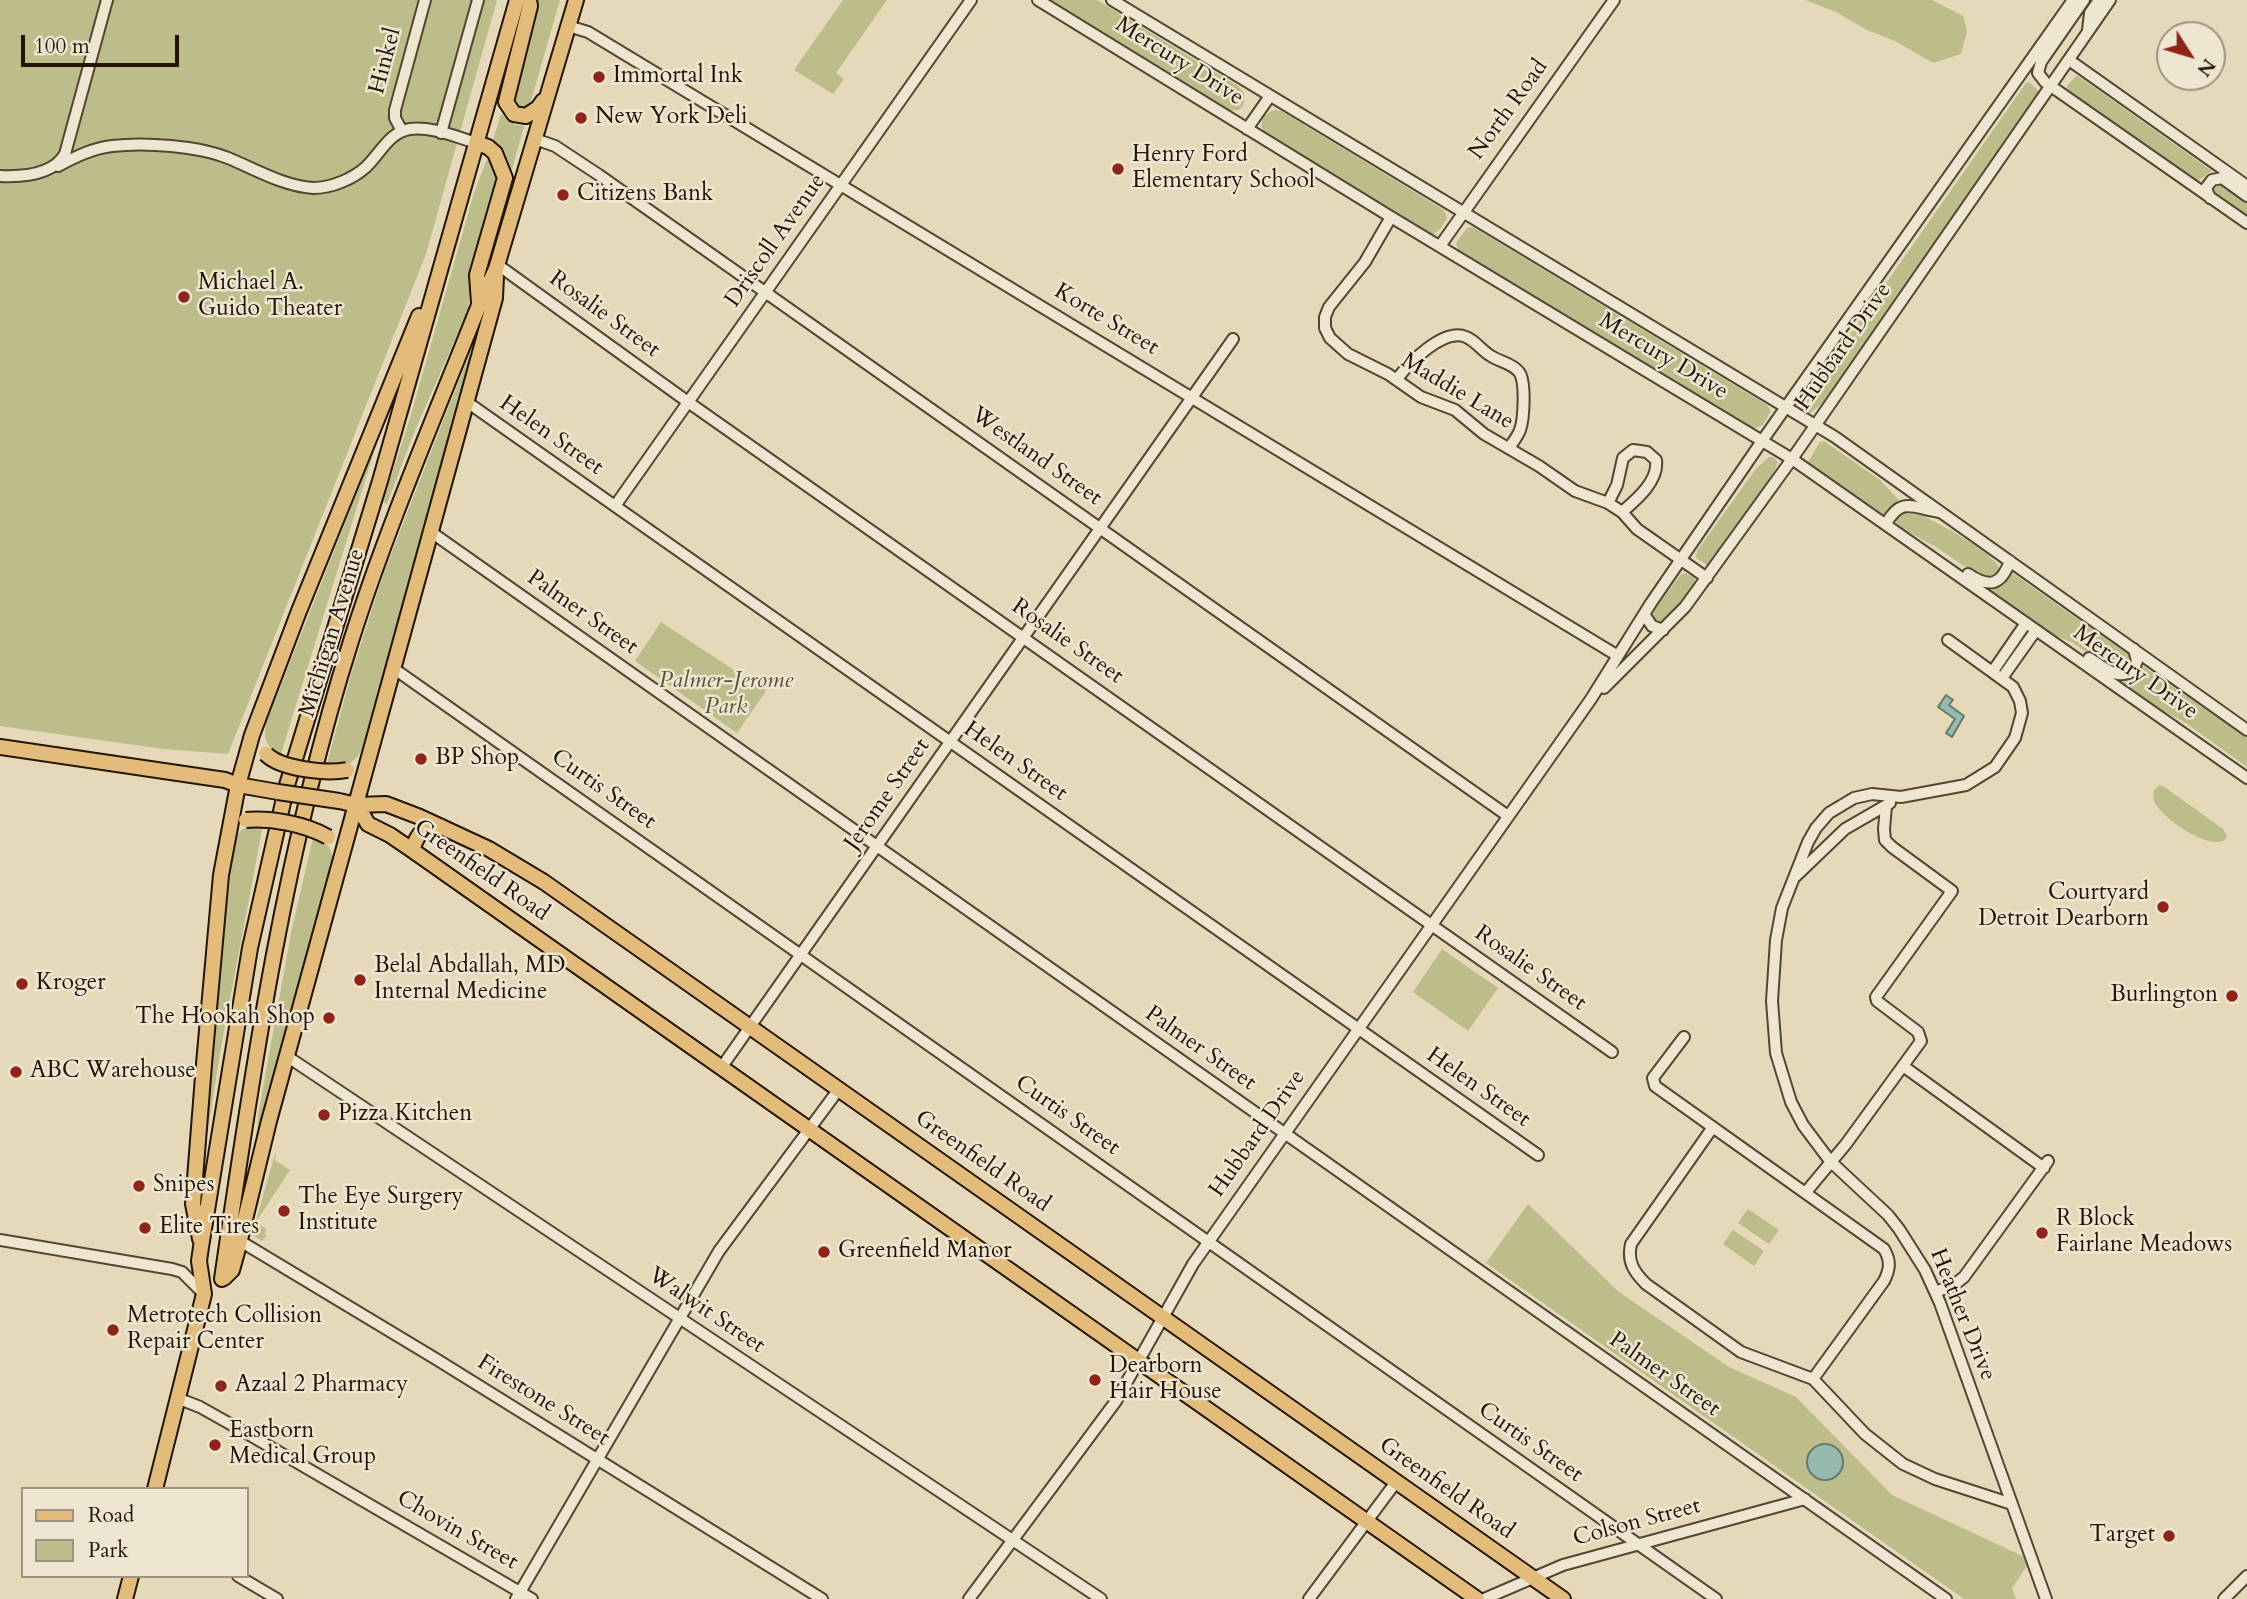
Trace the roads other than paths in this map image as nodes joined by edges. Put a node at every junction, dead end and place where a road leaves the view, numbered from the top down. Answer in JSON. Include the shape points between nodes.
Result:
{"nodes":[{"id":1,"x":107,"y":0,"type":"edge"},
{"id":2,"x":425,"y":0,"type":"edge"},
{"id":3,"x":478,"y":0,"type":"edge"},
{"id":4,"x":517,"y":0,"type":"edge"},
{"id":5,"x":529,"y":0,"type":"edge"},
{"id":6,"x":576,"y":0,"type":"edge"},
{"id":7,"x":971,"y":0,"type":"edge"},
{"id":8,"x":1038,"y":0,"type":"edge"},
{"id":9,"x":1112,"y":0,"type":"edge"},
{"id":10,"x":1614,"y":0,"type":"edge"},
{"id":11,"x":2073,"y":0,"type":"edge"},
{"id":12,"x":2084,"y":0,"type":"edge"},
{"id":13,"x":2099,"y":0,"type":"edge"},
{"id":14,"x":2110,"y":0,"type":"edge"},
{"id":15,"x":568,"y":26,"type":"junction"},
{"id":16,"x":2088,"y":32,"type":"junction"},
{"id":17,"x":2069,"y":60,"type":"junction"},
{"id":18,"x":2051,"y":86,"type":"junction"},
{"id":19,"x":548,"y":94,"type":"junction"},
{"id":20,"x":1270,"y":96,"type":"junction"},
{"id":21,"x":1247,"y":129,"type":"junction"},
{"id":22,"x":404,"y":130,"type":"junction"},
{"id":23,"x":441,"y":133,"type":"junction"},
{"id":24,"x":535,"y":139,"type":"junction"},
{"id":25,"x":477,"y":143,"type":"junction"},
{"id":26,"x":58,"y":166,"type":"junction"},
{"id":27,"x":0,"y":176,"type":"edge"},
{"id":28,"x":841,"y":184,"type":"junction"},
{"id":29,"x":2247,"y":186,"type":"edge"},
{"id":30,"x":2247,"y":196,"type":"edge"},
{"id":31,"x":2210,"y":198,"type":"junction"},
{"id":32,"x":1462,"y":212,"type":"junction"},
{"id":33,"x":1391,"y":217,"type":"junction"},
{"id":34,"x":2247,"y":223,"type":"edge"},
{"id":35,"x":1440,"y":246,"type":"junction"},
{"id":36,"x":446,"y":248,"type":"junction"},
{"id":37,"x":497,"y":267,"type":"junction"},
{"id":38,"x":765,"y":292,"type":"junction"},
{"id":39,"x":479,"y":305,"type":"junction"},
{"id":40,"x":1233,"y":339,"type":"dead end"},
{"id":41,"x":1397,"y":379,"type":"junction"},
{"id":42,"x":1193,"y":397,"type":"junction"},
{"id":43,"x":467,"y":402,"type":"junction"},
{"id":44,"x":688,"y":402,"type":"junction"},
{"id":45,"x":1785,"y":408,"type":"junction"},
{"id":46,"x":1816,"y":425,"type":"junction"},
{"id":47,"x":1762,"y":441,"type":"junction"},
{"id":48,"x":1509,"y":448,"type":"junction"},
{"id":49,"x":1792,"y":458,"type":"junction"},
{"id":50,"x":1608,"y":503,"type":"junction"},
{"id":51,"x":615,"y":506,"type":"junction"},
{"id":52,"x":1622,"y":512,"type":"junction"},
{"id":53,"x":1941,"y":512,"type":"junction"},
{"id":54,"x":1886,"y":524,"type":"junction"},
{"id":55,"x":1101,"y":528,"type":"junction"},
{"id":56,"x":431,"y":532,"type":"junction"},
{"id":57,"x":1899,"y":534,"type":"junction"},
{"id":58,"x":1681,"y":559,"type":"junction"},
{"id":59,"x":2010,"y":561,"type":"junction"},
{"id":60,"x":1707,"y":578,"type":"junction"},
{"id":61,"x":1644,"y":614,"type":"junction"},
{"id":62,"x":2026,"y":624,"type":"junction"},
{"id":63,"x":1663,"y":630,"type":"junction"},
{"id":64,"x":2036,"y":630,"type":"junction"},
{"id":65,"x":2046,"y":637,"type":"junction"},
{"id":66,"x":1024,"y":638,"type":"junction"},
{"id":67,"x":1948,"y":640,"type":"dead end"},
{"id":68,"x":2134,"y":649,"type":"junction"},
{"id":69,"x":1618,"y":656,"type":"junction"},
{"id":70,"x":394,"y":668,"type":"junction"},
{"id":71,"x":1997,"y":674,"type":"junction"},
{"id":72,"x":1591,"y":699,"type":"junction"},
{"id":73,"x":256,"y":725,"type":"junction"},
{"id":74,"x":2247,"y":730,"type":"edge"},
{"id":75,"x":950,"y":742,"type":"junction"},
{"id":76,"x":0,"y":747,"type":"edge"},
{"id":77,"x":369,"y":761,"type":"junction"},
{"id":78,"x":2247,"y":778,"type":"edge"},
{"id":79,"x":238,"y":785,"type":"junction"},
{"id":80,"x":1901,"y":797,"type":"junction"},
{"id":81,"x":357,"y":806,"type":"junction"},
{"id":82,"x":1886,"y":806,"type":"junction"},
{"id":83,"x":1508,"y":816,"type":"junction"},
{"id":84,"x":229,"y":826,"type":"junction"},
{"id":85,"x":440,"y":826,"type":"junction"},
{"id":86,"x":877,"y":847,"type":"junction"},
{"id":87,"x":412,"y":850,"type":"junction"},
{"id":88,"x":343,"y":856,"type":"junction"},
{"id":89,"x":1796,"y":876,"type":"junction"},
{"id":90,"x":1432,"y":926,"type":"junction"},
{"id":91,"x":801,"y":954,"type":"junction"},
{"id":92,"x":750,"y":1027,"type":"junction"},
{"id":93,"x":1358,"y":1029,"type":"junction"},
{"id":94,"x":1684,"y":1037,"type":"dead end"},
{"id":95,"x":1612,"y":1052,"type":"dead end"},
{"id":96,"x":288,"y":1057,"type":"junction"},
{"id":97,"x":1903,"y":1066,"type":"junction"},
{"id":98,"x":721,"y":1068,"type":"junction"},
{"id":99,"x":839,"y":1089,"type":"junction"},
{"id":100,"x":1713,"y":1128,"type":"junction"},
{"id":101,"x":810,"y":1129,"type":"junction"},
{"id":102,"x":1284,"y":1133,"type":"junction"},
{"id":103,"x":1538,"y":1156,"type":"dead end"},
{"id":104,"x":1830,"y":1161,"type":"junction"},
{"id":105,"x":1806,"y":1192,"type":"junction"},
{"id":106,"x":0,"y":1240,"type":"edge"},
{"id":107,"x":240,"y":1241,"type":"junction"},
{"id":108,"x":1209,"y":1242,"type":"junction"},
{"id":109,"x":201,"y":1247,"type":"junction"},
{"id":110,"x":222,"y":1279,"type":"junction"},
{"id":111,"x":1935,"y":1292,"type":"junction"},
{"id":112,"x":204,"y":1294,"type":"junction"},
{"id":113,"x":1163,"y":1317,"type":"junction"},
{"id":114,"x":680,"y":1319,"type":"junction"},
{"id":115,"x":1139,"y":1361,"type":"junction"},
{"id":116,"x":1813,"y":1379,"type":"junction"},
{"id":117,"x":177,"y":1398,"type":"junction"},
{"id":118,"x":598,"y":1460,"type":"junction"},
{"id":119,"x":1396,"y":1482,"type":"junction"},
{"id":120,"x":155,"y":1487,"type":"edge"},
{"id":121,"x":1805,"y":1499,"type":"junction"},
{"id":122,"x":2012,"y":1504,"type":"junction"},
{"id":123,"x":1366,"y":1521,"type":"junction"},
{"id":124,"x":1013,"y":1540,"type":"junction"},
{"id":125,"x":1638,"y":1544,"type":"junction"},
{"id":126,"x":2247,"y":1576,"type":"edge"},
{"id":127,"x":130,"y":1578,"type":"edge"},
{"id":128,"x":241,"y":1578,"type":"edge"},
{"id":129,"x":1533,"y":1578,"type":"junction"},
{"id":130,"x":518,"y":1596,"type":"edge"},
{"id":131,"x":125,"y":1599,"type":"edge"},
{"id":132,"x":277,"y":1599,"type":"edge"},
{"id":133,"x":532,"y":1599,"type":"edge"},
{"id":134,"x":822,"y":1599,"type":"edge"},
{"id":135,"x":969,"y":1599,"type":"edge"},
{"id":136,"x":1101,"y":1599,"type":"edge"},
{"id":137,"x":1309,"y":1599,"type":"edge"},
{"id":138,"x":1477,"y":1599,"type":"edge"},
{"id":139,"x":1484,"y":1599,"type":"edge"},
{"id":140,"x":1563,"y":1599,"type":"edge"},
{"id":141,"x":1716,"y":1599,"type":"edge"},
{"id":142,"x":1946,"y":1599,"type":"edge"},
{"id":143,"x":2046,"y":1599,"type":"edge"},
{"id":144,"x":2224,"y":1599,"type":"edge"}],
"edges":[{"from":1,"to":26,"type":"street"},
{"from":2,"to":22,"type":"street","name":"Hinkel","via":[[395,113]]},
{"from":3,"to":23,"type":"street"},
{"from":4,"to":25,"type":"main road","name":"Michigan Avenue"},
{"from":5,"to":19,"type":"main road","via":[[506,102],[513,114],[526,116]]},
{"from":6,"to":15,"type":"main road","name":"Michigan Avenue"},
{"from":7,"to":28,"type":"street","name":"Driscoll Avenue"},
{"from":8,"to":21,"type":"street","name":"Mercury Drive"},
{"from":9,"to":20,"type":"street","name":"Mercury Drive"},
{"from":10,"to":32,"type":"street","name":"North Road"},
{"from":11,"to":45,"type":"street","name":"Hubbard Drive"},
{"from":12,"to":18,"type":"street","via":[[2041,62],[2038,73]]},
{"from":13,"to":16,"type":"street","via":[[2090,13]]},
{"from":14,"to":16,"type":"street","name":"Hubbard Drive"},
{"from":15,"to":19,"type":"main road","name":"Michigan Avenue"},
{"from":15,"to":28,"type":"street","name":"Korte Street","via":[[588,32]]},
{"from":16,"to":17,"type":"street","name":"Hubbard Drive"},
{"from":17,"to":18,"type":"street","name":"Hubbard Drive"},
{"from":17,"to":29,"type":"street"},
{"from":18,"to":31,"type":"street"},
{"from":18,"to":46,"type":"street","name":"Hubbard Drive"},
{"from":19,"to":24,"type":"main road","name":"Michigan Avenue"},
{"from":20,"to":21,"type":"street"},
{"from":20,"to":32,"type":"street","name":"Mercury Drive"},
{"from":21,"to":33,"type":"street","name":"Mercury Drive"},
{"from":22,"to":23,"type":"street"},
{"from":22,"to":26,"type":"street","via":[[358,173],[316,188],[298,186],[219,155],[177,148],[112,146]]},
{"from":23,"to":25,"type":"street"},
{"from":24,"to":37,"type":"main road","name":"Michigan Avenue"},
{"from":24,"to":38,"type":"street","name":"Westland Street","via":[[555,146],[599,175]]},
{"from":25,"to":36,"type":"main road","name":"Michigan Avenue"},
{"from":25,"to":39,"type":"main road","via":[[495,153],[505,178],[477,275]]},
{"from":26,"to":27,"type":"street","via":[[17,177]]},
{"from":28,"to":38,"type":"street","name":"Driscoll Avenue"},
{"from":28,"to":42,"type":"street","name":"Korte Street"},
{"from":30,"to":31,"type":"street","via":[[2222,178],[2212,180],[2206,188]]},
{"from":31,"to":34,"type":"street"},
{"from":32,"to":35,"type":"street","name":"North Road"},
{"from":32,"to":45,"type":"street","name":"Mercury Drive"},
{"from":33,"to":35,"type":"street","name":"Mercury Drive"},
{"from":33,"to":41,"type":"street","name":"Maddie Lane","via":[[1365,262],[1335,297],[1325,328],[1339,347]]},
{"from":35,"to":47,"type":"street","name":"Mercury Drive"},
{"from":36,"to":73,"type":"main road"},
{"from":36,"to":109,"type":"main road","name":"Michigan Avenue","via":[[287,785],[250,948]]},
{"from":37,"to":39,"type":"main road","name":"Michigan Avenue"},
{"from":37,"to":43,"type":"main road","via":[[495,298]]},
{"from":37,"to":44,"type":"street","name":"Rosalie Street"},
{"from":38,"to":44,"type":"street","name":"Driscoll Avenue"},
{"from":38,"to":55,"type":"street","name":"Westland Street"},
{"from":39,"to":110,"type":"main road","name":"Michigan Avenue","via":[[384,544],[310,787],[274,952]]},
{"from":40,"to":42,"type":"street","name":"Jerome Street"},
{"from":41,"to":48,"type":"street","name":"Maddie Lane","via":[[1421,397],[1455,410]]},
{"from":41,"to":48,"type":"street","via":[[1419,354],[1447,337],[1464,336],[1522,376],[1521,428]]},
{"from":42,"to":55,"type":"street","name":"Jerome Street"},
{"from":42,"to":69,"type":"street","name":"Korte Street"},
{"from":43,"to":51,"type":"street","name":"Helen Street"},
{"from":43,"to":56,"type":"main road"},
{"from":44,"to":51,"type":"street","name":"Driscoll Avenue"},
{"from":44,"to":66,"type":"street","name":"Rosalie Street"},
{"from":45,"to":46,"type":"street","name":"Mercury Drive"},
{"from":45,"to":47,"type":"street","name":"Hubbard Drive"},
{"from":46,"to":49,"type":"street","name":"Hubbard Drive"},
{"from":46,"to":53,"type":"street","name":"Mercury Drive"},
{"from":47,"to":49,"type":"street","name":"Mercury Drive"},
{"from":47,"to":58,"type":"street","name":"Hubbard Drive"},
{"from":48,"to":50,"type":"street","name":"Maddie Lane","via":[[1575,491]]},
{"from":49,"to":54,"type":"street","name":"Mercury Drive"},
{"from":49,"to":60,"type":"street","name":"Hubbard Drive"},
{"from":50,"to":52,"type":"street","name":"Maddie Lane"},
{"from":50,"to":52,"type":"street","via":[[1623,458],[1633,450],[1647,452],[1656,460],[1655,473]]},
{"from":51,"to":75,"type":"street","name":"Helen Street"},
{"from":52,"to":58,"type":"street","name":"Maddie Lane","via":[[1637,529]]},
{"from":53,"to":54,"type":"street","via":[[1901,506]]},
{"from":53,"to":59,"type":"street","name":"Mercury Drive"},
{"from":54,"to":57,"type":"street","name":"Mercury Drive"},
{"from":55,"to":66,"type":"street","name":"Jerome Street"},
{"from":55,"to":83,"type":"street","name":"Westland Street"},
{"from":56,"to":70,"type":"main road"},
{"from":56,"to":86,"type":"street","name":"Palmer Street"},
{"from":57,"to":59,"type":"street","via":[[1934,550],[1979,581],[2000,579]]},
{"from":57,"to":62,"type":"street","name":"Mercury Drive"},
{"from":58,"to":60,"type":"street","name":"Maddie Lane"},
{"from":58,"to":61,"type":"street","name":"Hubbard Drive"},
{"from":59,"to":68,"type":"street","name":"Mercury Drive"},
{"from":60,"to":63,"type":"street","name":"Hubbard Drive"},
{"from":61,"to":63,"type":"street","via":[[1652,626]]},
{"from":61,"to":69,"type":"street","name":"Hubbard Drive"},
{"from":62,"to":64,"type":"street","name":"Mercury Drive"},
{"from":62,"to":71,"type":"street"},
{"from":63,"to":72,"type":"street","name":"Hubbard Drive"},
{"from":64,"to":65,"type":"street","name":"Mercury Drive"},
{"from":64,"to":71,"type":"street"},
{"from":65,"to":68,"type":"street","via":[[2075,648],[2115,675],[2133,671],[2137,661]]},
{"from":65,"to":78,"type":"street","name":"Mercury Drive"},
{"from":66,"to":75,"type":"street","name":"Jerome Street"},
{"from":66,"to":90,"type":"street","name":"Rosalie Street"},
{"from":67,"to":71,"type":"street"},
{"from":68,"to":74,"type":"street","name":"Mercury Drive"},
{"from":69,"to":72,"type":"street","name":"Hubbard Drive"},
{"from":70,"to":77,"type":"main road"},
{"from":70,"to":91,"type":"street","name":"Curtis Street"},
{"from":71,"to":80,"type":"street","name":"Heather Drive","via":[[2013,687],[2022,713],[2015,738],[1995,767],[1966,785]]},
{"from":72,"to":83,"type":"street","name":"Hubbard Drive"},
{"from":73,"to":77,"type":"main road","bridge":true,"via":[[273,761],[330,773]]},
{"from":73,"to":79,"type":"main road"},
{"from":75,"to":86,"type":"street","name":"Jerome Street"},
{"from":75,"to":93,"type":"street","name":"Helen Street"},
{"from":76,"to":79,"type":"main road","name":"Greenfield Road"},
{"from":77,"to":81,"type":"main road"},
{"from":79,"to":81,"type":"main road","name":"Greenfield Road","bridge":true},
{"from":79,"to":84,"type":"main road"},
{"from":80,"to":82,"type":"street","name":"Heather Drive"},
{"from":80,"to":89,"type":"street","name":"Heather Drive","via":[[1872,794],[1854,798],[1829,813],[1808,842]]},
{"from":81,"to":85,"type":"main road","name":"Greenfield Road","via":[[386,804]]},
{"from":81,"to":87,"type":"main road","name":"Greenfield Road","via":[[368,824]]},
{"from":81,"to":88,"type":"main road"},
{"from":82,"to":89,"type":"street","name":"Heather Drive","via":[[1845,830]]},
{"from":82,"to":97,"type":"street","via":[[1885,840],[1952,891],[1876,997],[1919,1031],[1921,1041]]},
{"from":83,"to":90,"type":"street","name":"Hubbard Drive"},
{"from":84,"to":88,"type":"main road","bridge":true,"via":[[259,819],[309,828],[328,837]]},
{"from":84,"to":109,"type":"main road","via":[[192,1204]]},
{"from":85,"to":87,"type":"main road","via":[[417,834]]},
{"from":85,"to":92,"type":"main road","name":"Greenfield Road","via":[[533,875]]},
{"from":86,"to":91,"type":"street","name":"Jerome Street"},
{"from":86,"to":102,"type":"street","name":"Palmer Street"},
{"from":87,"to":98,"type":"main road","name":"Greenfield Road"},
{"from":88,"to":96,"type":"main road"},
{"from":89,"to":104,"type":"street","name":"Heather Drive","via":[[1782,908],[1776,940],[1772,1029],[1791,1101]]},
{"from":90,"to":93,"type":"street","name":"Hubbard Drive"},
{"from":90,"to":95,"type":"street","name":"Rosalie Street"},
{"from":91,"to":92,"type":"street","name":"Jerome Street"},
{"from":91,"to":108,"type":"street","name":"Curtis Street"},
{"from":92,"to":98,"type":"street","name":"Jerome Street"},
{"from":92,"to":99,"type":"main road","name":"Greenfield Road"},
{"from":93,"to":102,"type":"street","name":"Hubbard Drive"},
{"from":93,"to":103,"type":"street","name":"Helen Street"},
{"from":94,"to":100,"type":"street","via":[[1653,1083]]},
{"from":96,"to":107,"type":"main road"},
{"from":96,"to":114,"type":"street","name":"Walwit Street"},
{"from":97,"to":104,"type":"street"},
{"from":97,"to":111,"type":"street","via":[[2046,1165],[1964,1277]]},
{"from":98,"to":101,"type":"main road","name":"Greenfield Road"},
{"from":99,"to":101,"type":"street"},
{"from":99,"to":113,"type":"main road","name":"Greenfield Road"},
{"from":100,"to":105,"type":"street"},
{"from":100,"to":116,"type":"street","via":[[1631,1244],[1630,1262],[1646,1284],[1741,1352]]},
{"from":101,"to":114,"type":"street","via":[[719,1251]]},
{"from":101,"to":115,"type":"main road","name":"Greenfield Road"},
{"from":102,"to":108,"type":"street","name":"Hubbard Drive"},
{"from":102,"to":121,"type":"street","name":"Palmer Street"},
{"from":104,"to":105,"type":"street"},
{"from":104,"to":111,"type":"street","name":"Heather Drive","via":[[1894,1222]]},
{"from":105,"to":116,"type":"street","via":[[1885,1249],[1889,1265],[1884,1281]]},
{"from":106,"to":112,"type":"street","via":[[172,1269],[183,1272]]},
{"from":107,"to":110,"type":"main road","via":[[232,1270]]},
{"from":107,"to":118,"type":"street","name":"Firestone Street"},
{"from":108,"to":113,"type":"street","name":"Hubbard Drive"},
{"from":108,"to":125,"type":"street","name":"Curtis Street"},
{"from":109,"to":112,"type":"main road","name":"Michigan Avenue"},
{"from":110,"to":112,"type":"main road"},
{"from":111,"to":122,"type":"street","name":"Heather Drive"},
{"from":112,"to":117,"type":"main road","name":"Michigan Avenue"},
{"from":113,"to":115,"type":"street","name":"Hubbard Drive"},
{"from":113,"to":119,"type":"main road","name":"Greenfield Road"},
{"from":114,"to":118,"type":"street"},
{"from":114,"to":124,"type":"street","name":"Walwit Street"},
{"from":115,"to":123,"type":"main road","name":"Greenfield Road"},
{"from":115,"to":124,"type":"street","name":"Hubbard Drive","via":[[1116,1401]]},
{"from":116,"to":122,"type":"street","via":[[1865,1434],[1903,1464]]},
{"from":117,"to":120,"type":"main road","name":"Michigan Avenue"},
{"from":117,"to":130,"type":"street","name":"Chovin Street","via":[[224,1420]]},
{"from":118,"to":130,"type":"street"},
{"from":118,"to":134,"type":"street","name":"Firestone Street"},
{"from":119,"to":123,"type":"street"},
{"from":119,"to":129,"type":"main road","name":"Greenfield Road"},
{"from":121,"to":125,"type":"street","name":"Colson Street"},
{"from":121,"to":142,"type":"street","name":"Palmer Street"},
{"from":122,"to":143,"type":"street","name":"Heather Drive"},
{"from":123,"to":137,"type":"street"},
{"from":123,"to":138,"type":"main road","name":"Greenfield Road"},
{"from":124,"to":135,"type":"street","name":"Hubbard Drive"},
{"from":124,"to":136,"type":"street","name":"Walwit Street"},
{"from":125,"to":129,"type":"street","name":"Colson Street"},
{"from":125,"to":141,"type":"street","name":"Curtis Street"},
{"from":126,"to":144,"type":"street"},
{"from":127,"to":131,"type":"main road"},
{"from":128,"to":132,"type":"street"},
{"from":129,"to":139,"type":"street","name":"Colson Street"},
{"from":129,"to":140,"type":"main road","name":"Greenfield Road"},
{"from":130,"to":133,"type":"street","name":"Chovin Street"}]}
